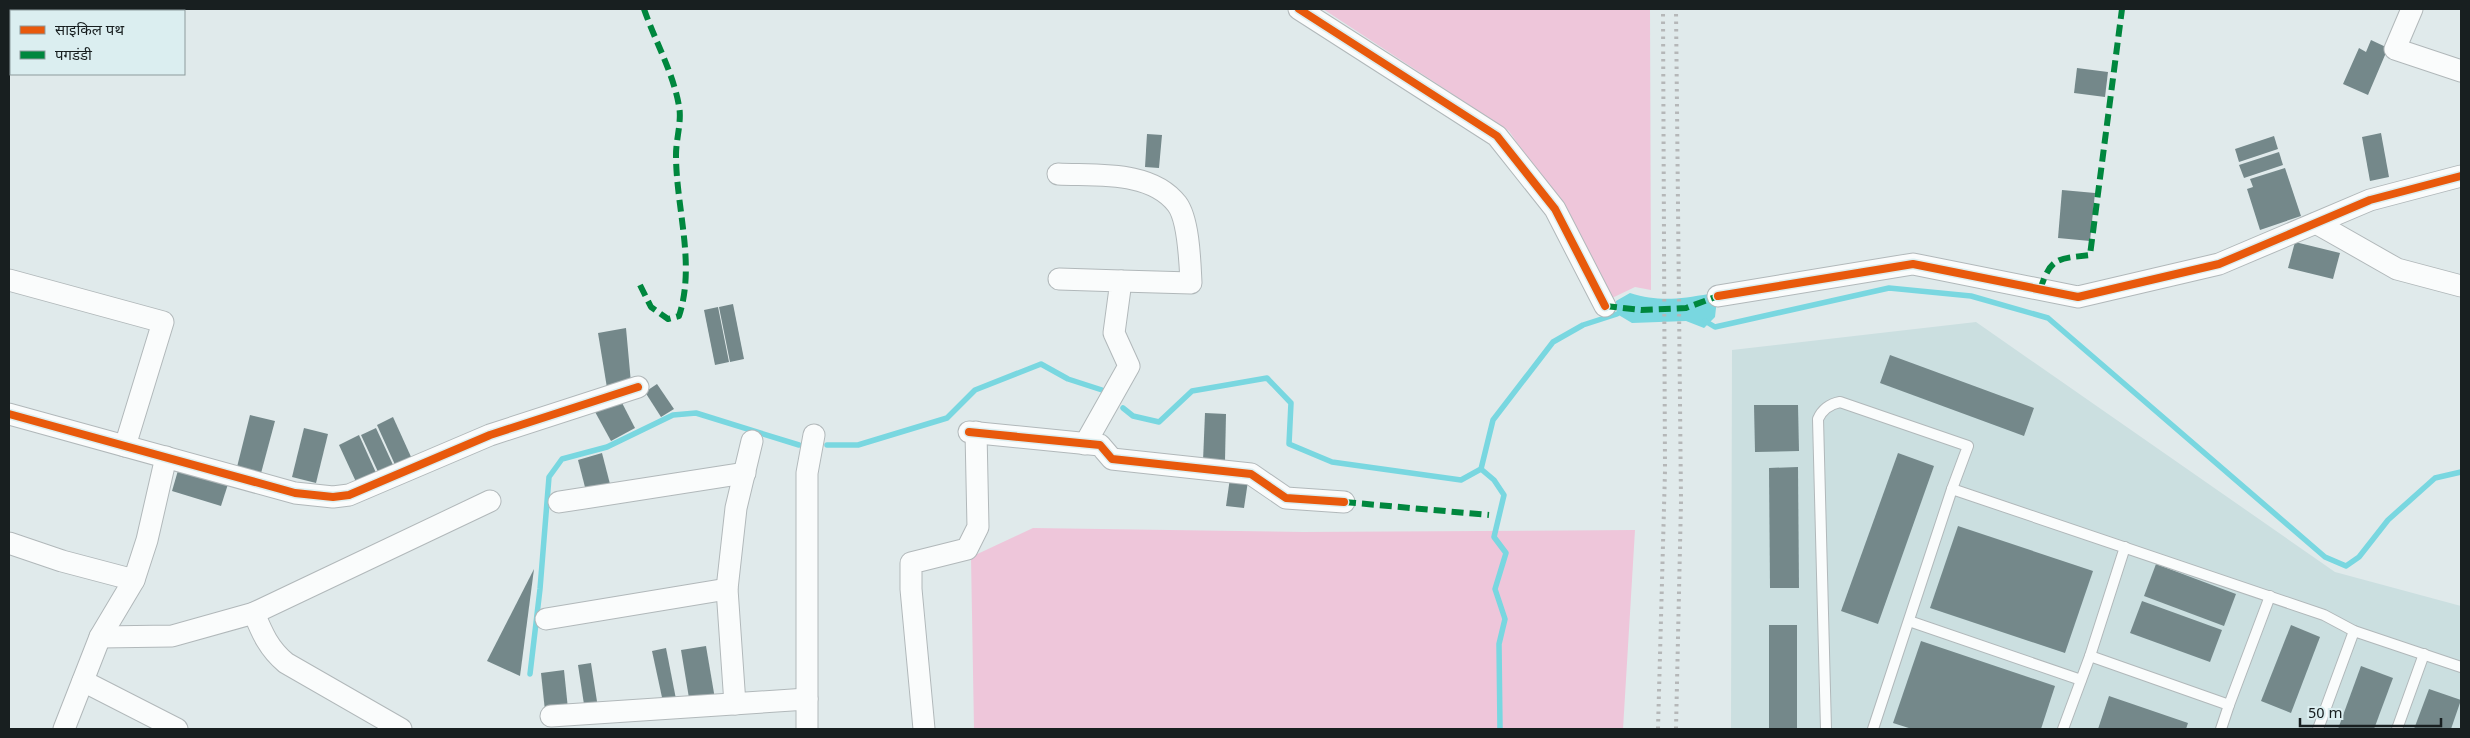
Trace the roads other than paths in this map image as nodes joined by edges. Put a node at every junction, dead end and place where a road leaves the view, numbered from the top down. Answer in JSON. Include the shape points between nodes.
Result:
{"nodes":[{"id":1,"x":1299,"y":9,"type":"edge"},
{"id":2,"x":2412,"y":9,"type":"edge"},
{"id":3,"x":2461,"y":71,"type":"edge"},
{"id":4,"x":1058,"y":174,"type":"dead end"},
{"id":5,"x":2461,"y":176,"type":"edge"},
{"id":6,"x":2316,"y":223,"type":"junction"},
{"id":7,"x":1059,"y":279,"type":"dead end"},
{"id":8,"x":9,"y":280,"type":"edge"},
{"id":9,"x":1121,"y":280,"type":"junction"},
{"id":10,"x":2461,"y":286,"type":"edge"},
{"id":11,"x":1718,"y":296,"type":"dead end"},
{"id":12,"x":1605,"y":306,"type":"dead end"},
{"id":13,"x":638,"y":387,"type":"dead end"},
{"id":14,"x":9,"y":414,"type":"edge"},
{"id":15,"x":814,"y":435,"type":"dead end"},
{"id":16,"x":752,"y":441,"type":"dead end"},
{"id":17,"x":1085,"y":444,"type":"junction"},
{"id":18,"x":125,"y":446,"type":"junction"},
{"id":19,"x":166,"y":457,"type":"junction"},
{"id":20,"x":745,"y":473,"type":"junction"},
{"id":21,"x":1952,"y":489,"type":"junction"},
{"id":22,"x":490,"y":501,"type":"dead end"},
{"id":23,"x":559,"y":502,"type":"dead end"},
{"id":24,"x":1344,"y":502,"type":"dead end"},
{"id":25,"x":9,"y":544,"type":"edge"},
{"id":26,"x":2125,"y":547,"type":"junction"},
{"id":27,"x":134,"y":580,"type":"junction"},
{"id":28,"x":727,"y":589,"type":"junction"},
{"id":29,"x":2270,"y":596,"type":"junction"},
{"id":30,"x":254,"y":613,"type":"junction"},
{"id":31,"x":546,"y":619,"type":"dead end"},
{"id":32,"x":1909,"y":621,"type":"junction"},
{"id":33,"x":2354,"y":631,"type":"junction"},
{"id":34,"x":100,"y":637,"type":"junction"},
{"id":35,"x":2424,"y":654,"type":"junction"},
{"id":36,"x":2090,"y":656,"type":"junction"},
{"id":37,"x":2461,"y":667,"type":"edge"},
{"id":38,"x":2081,"y":680,"type":"junction"},
{"id":39,"x":83,"y":681,"type":"junction"},
{"id":40,"x":807,"y":699,"type":"junction"},
{"id":41,"x":734,"y":704,"type":"junction"},
{"id":42,"x":2229,"y":705,"type":"junction"},
{"id":43,"x":551,"y":716,"type":"dead end"},
{"id":44,"x":64,"y":729,"type":"edge"},
{"id":45,"x":177,"y":729,"type":"edge"},
{"id":46,"x":401,"y":729,"type":"edge"},
{"id":47,"x":807,"y":729,"type":"edge"},
{"id":48,"x":924,"y":729,"type":"edge"},
{"id":49,"x":1826,"y":729,"type":"edge"},
{"id":50,"x":1873,"y":729,"type":"edge"},
{"id":51,"x":2063,"y":729,"type":"edge"},
{"id":52,"x":2220,"y":729,"type":"edge"},
{"id":53,"x":2318,"y":729,"type":"edge"},
{"id":54,"x":2397,"y":729,"type":"edge"}],
"edges":[{"from":1,"to":12,"type":"street","via":[[1497,136],[1554,209]]},
{"from":2,"to":3,"type":"street","via":[[2395,50]]},
{"from":4,"to":9,"type":"street","via":[[1152,183],[1178,204],[1189,240],[1191,283]]},
{"from":5,"to":6,"type":"street","via":[[2370,200]]},
{"from":6,"to":10,"type":"street","via":[[2397,269]]},
{"from":6,"to":11,"type":"street","via":[[2218,264],[2078,297],[1913,264]]},
{"from":7,"to":9,"type":"street"},
{"from":8,"to":18,"type":"street","via":[[163,322]]},
{"from":9,"to":17,"type":"street","via":[[1114,333],[1129,366]]},
{"from":13,"to":19,"type":"street","via":[[490,435],[350,495],[332,497],[295,493]]},
{"from":14,"to":18,"type":"street"},
{"from":15,"to":40,"type":"street","via":[[807,473]]},
{"from":16,"to":20,"type":"street"},
{"from":17,"to":24,"type":"street","via":[[1100,445],[1112,459],[1251,474],[1286,498]]},
{"from":17,"to":48,"type":"street","via":[[972,432],[978,527],[967,549],[911,563],[910,589]]},
{"from":18,"to":19,"type":"street"},
{"from":19,"to":27,"type":"street","via":[[147,540]]},
{"from":20,"to":23,"type":"street"},
{"from":20,"to":28,"type":"street","via":[[736,508]]},
{"from":21,"to":26,"type":"lane"},
{"from":21,"to":32,"type":"lane"},
{"from":21,"to":49,"type":"lane","via":[[1968,446],[1840,402],[1830,406],[1818,419]]},
{"from":22,"to":30,"type":"street"},
{"from":25,"to":27,"type":"street"},
{"from":26,"to":29,"type":"lane"},
{"from":26,"to":36,"type":"lane"},
{"from":27,"to":34,"type":"street"},
{"from":28,"to":31,"type":"street"},
{"from":28,"to":41,"type":"street"},
{"from":29,"to":33,"type":"lane","via":[[2324,614]]},
{"from":29,"to":42,"type":"lane"},
{"from":30,"to":34,"type":"street","via":[[172,636]]},
{"from":30,"to":46,"type":"street","via":[[265,640],[286,663]]},
{"from":32,"to":38,"type":"lane"},
{"from":32,"to":50,"type":"lane"},
{"from":33,"to":35,"type":"lane"},
{"from":33,"to":53,"type":"lane"},
{"from":34,"to":39,"type":"street"},
{"from":35,"to":37,"type":"lane"},
{"from":35,"to":54,"type":"lane"},
{"from":36,"to":38,"type":"lane"},
{"from":36,"to":42,"type":"lane"},
{"from":38,"to":51,"type":"lane"},
{"from":39,"to":44,"type":"street"},
{"from":39,"to":45,"type":"street"},
{"from":40,"to":41,"type":"street"},
{"from":40,"to":47,"type":"street"},
{"from":41,"to":43,"type":"street"},
{"from":42,"to":52,"type":"lane"}]}
